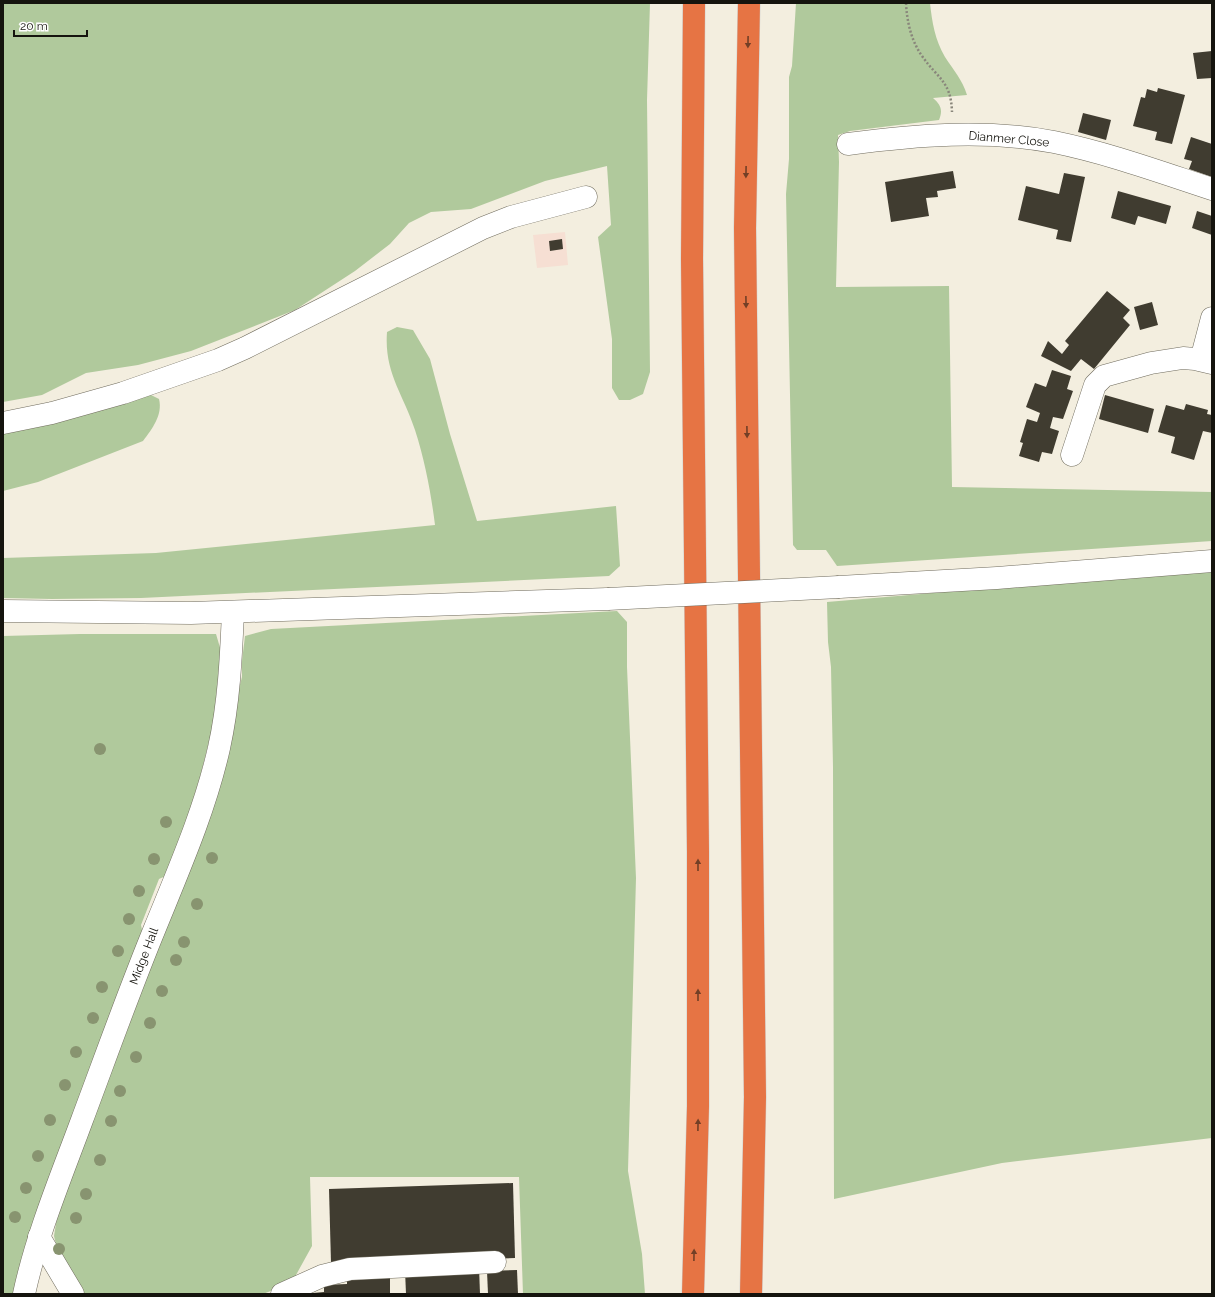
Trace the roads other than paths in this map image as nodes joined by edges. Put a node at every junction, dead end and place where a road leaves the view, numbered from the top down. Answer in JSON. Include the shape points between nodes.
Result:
{"nodes":[{"id":1,"x":694,"y":3,"type":"edge"},
{"id":2,"x":749,"y":3,"type":"edge"},
{"id":3,"x":848,"y":144,"type":"dead end"},
{"id":4,"x":1212,"y":189,"type":"edge"},
{"id":5,"x":586,"y":197,"type":"dead end"},
{"id":6,"x":1212,"y":318,"type":"edge"},
{"id":7,"x":1206,"y":361,"type":"edge"},
{"id":8,"x":3,"y":423,"type":"edge"},
{"id":9,"x":1072,"y":455,"type":"dead end"},
{"id":10,"x":1212,"y":561,"type":"edge"},
{"id":11,"x":3,"y":611,"type":"edge"},
{"id":12,"x":232,"y":612,"type":"junction"},
{"id":13,"x":39,"y":1237,"type":"junction"},
{"id":14,"x":495,"y":1262,"type":"dead end"},
{"id":15,"x":24,"y":1294,"type":"edge"},
{"id":16,"x":73,"y":1294,"type":"edge"},
{"id":17,"x":282,"y":1294,"type":"edge"},
{"id":18,"x":693,"y":1294,"type":"edge"},
{"id":19,"x":751,"y":1294,"type":"edge"}],
"edges":[{"from":18,"to":1,"type":"highway","one_way":true,"via":[[698,1106],[692,259]]},
{"from":2,"to":19,"type":"highway","one_way":true,"via":[[745,228],[754,1089]]},
{"from":3,"to":4,"type":"street","name":"Dianmer Close","via":[[910,136],[1009,136],[1054,142],[1156,170]]},
{"from":5,"to":8,"type":"street","via":[[511,217],[483,228],[245,348],[201,367],[123,393],[52,413]]},
{"from":6,"to":7,"type":"street"},
{"from":7,"to":9,"type":"street","via":[[1183,358],[1151,363],[1104,376],[1095,385]]},
{"from":10,"to":12,"type":"street","bridge":true,"via":[[997,578],[839,587],[608,599]]},
{"from":11,"to":12,"type":"street"},
{"from":12,"to":13,"type":"street","name":"Midge Hall","via":[[226,712],[207,790]]},
{"from":13,"to":15,"type":"street","name":"Midge Hall"},
{"from":13,"to":16,"type":"street"},
{"from":14,"to":17,"type":"street","via":[[350,1269],[322,1276]]}]}
